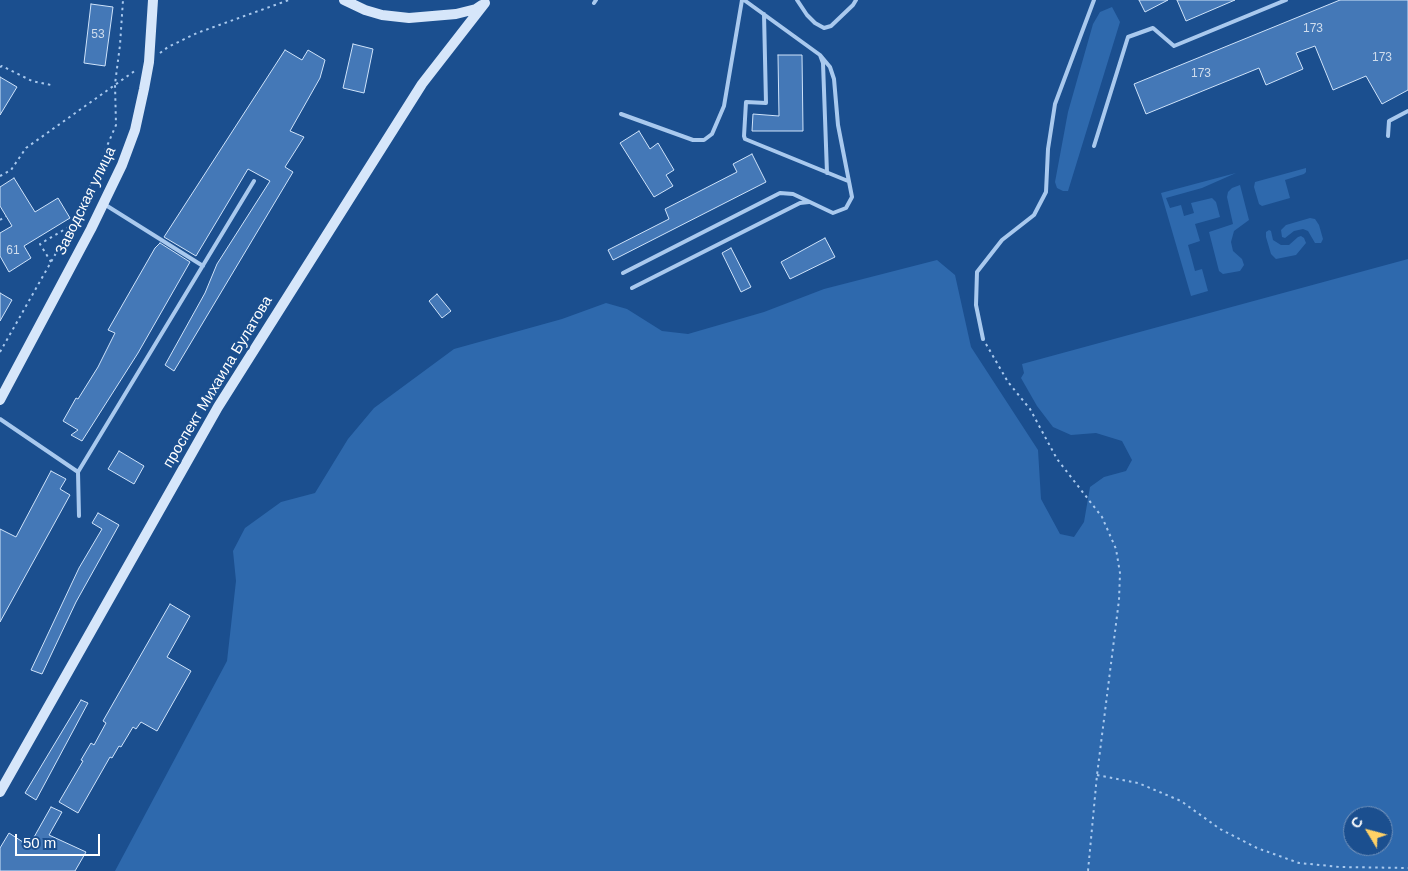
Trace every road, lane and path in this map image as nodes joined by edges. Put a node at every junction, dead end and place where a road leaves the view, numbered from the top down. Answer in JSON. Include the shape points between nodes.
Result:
{"nodes":[{"id":1,"x":123,"y":0,"type":"edge"},
{"id":2,"x":153,"y":0,"type":"edge"},
{"id":3,"x":289,"y":0,"type":"edge"},
{"id":4,"x":344,"y":0,"type":"edge"},
{"id":5,"x":743,"y":0,"type":"edge"},
{"id":6,"x":797,"y":0,"type":"edge"},
{"id":7,"x":856,"y":0,"type":"edge"},
{"id":8,"x":1094,"y":0,"type":"edge"},
{"id":9,"x":1286,"y":0,"type":"edge"},
{"id":10,"x":487,"y":1,"type":"edge"},
{"id":11,"x":764,"y":14,"type":"junction"},
{"id":12,"x":820,"y":55,"type":"junction"},
{"id":13,"x":149,"y":62,"type":"junction"},
{"id":14,"x":0,"y":67,"type":"edge"},
{"id":15,"x":115,"y":84,"type":"junction"},
{"id":16,"x":51,"y":85,"type":"dead end"},
{"id":17,"x":1408,"y":111,"type":"edge"},
{"id":18,"x":621,"y":114,"type":"dead end"},
{"id":19,"x":1388,"y":136,"type":"dead end"},
{"id":20,"x":1094,"y":146,"type":"dead end"},
{"id":21,"x":827,"y":173,"type":"junction"},
{"id":22,"x":0,"y":176,"type":"edge"},
{"id":23,"x":254,"y":181,"type":"dead end"},
{"id":24,"x":848,"y":181,"type":"junction"},
{"id":25,"x":810,"y":202,"type":"junction"},
{"id":26,"x":104,"y":204,"type":"junction"},
{"id":27,"x":6,"y":216,"type":"dead end"},
{"id":28,"x":0,"y":220,"type":"edge"},
{"id":29,"x":73,"y":224,"type":"junction"},
{"id":30,"x":51,"y":262,"type":"junction"},
{"id":31,"x":203,"y":266,"type":"junction"},
{"id":32,"x":623,"y":273,"type":"dead end"},
{"id":33,"x":632,"y":288,"type":"dead end"},
{"id":34,"x":983,"y":339,"type":"joint"},
{"id":35,"x":0,"y":352,"type":"edge"},
{"id":36,"x":0,"y":400,"type":"edge"},
{"id":37,"x":0,"y":418,"type":"edge"},
{"id":38,"x":78,"y":472,"type":"junction"},
{"id":39,"x":79,"y":516,"type":"dead end"},
{"id":40,"x":1097,"y":775,"type":"junction"},
{"id":41,"x":0,"y":792,"type":"edge"},
{"id":42,"x":1408,"y":868,"type":"edge"},
{"id":43,"x":1088,"y":871,"type":"edge"}],
"edges":[{"from":1,"to":15,"type":"path"},
{"from":2,"to":13,"type":"street","name":"Заводская улица"},
{"from":3,"to":13,"type":"path","via":[[197,32]]},
{"from":4,"to":10,"type":"street","via":[[382,15],[409,18],[456,14],[476,9]]},
{"from":5,"to":11,"type":"lane"},
{"from":5,"to":18,"type":"lane","via":[[724,106],[712,134],[704,140],[693,140]]},
{"from":6,"to":7,"type":"lane","via":[[815,24],[824,28],[831,26]]},
{"from":8,"to":34,"type":"lane","via":[[1055,104],[1046,192],[1034,215],[1002,240],[977,272],[976,305]]},
{"from":9,"to":20,"type":"lane","via":[[1174,46],[1153,28],[1128,37]]},
{"from":10,"to":41,"type":"street","name":"проспект Михаила Булатова","via":[[422,84],[218,407]]},
{"from":11,"to":12,"type":"lane"},
{"from":11,"to":21,"type":"lane","via":[[766,103],[746,102],[744,136]]},
{"from":12,"to":21,"type":"lane"},
{"from":12,"to":24,"type":"lane","via":[[834,79]]},
{"from":13,"to":15,"type":"path"},
{"from":13,"to":26,"type":"street","name":"Заводская улица","via":[[135,130]]},
{"from":14,"to":16,"type":"path","via":[[32,81]]},
{"from":15,"to":22,"type":"path","via":[[26,148],[11,170]]},
{"from":15,"to":29,"type":"path","via":[[116,125]]},
{"from":17,"to":19,"type":"lane","via":[[1389,121]]},
{"from":21,"to":24,"type":"lane"},
{"from":23,"to":31,"type":"lane"},
{"from":24,"to":25,"type":"lane","via":[[852,197],[846,208],[833,213]]},
{"from":25,"to":32,"type":"lane","via":[[793,194],[780,193]]},
{"from":25,"to":33,"type":"lane","via":[[800,203]]},
{"from":26,"to":31,"type":"lane"},
{"from":26,"to":36,"type":"street","name":"Заводская улица"},
{"from":27,"to":28,"type":"path"},
{"from":29,"to":30,"type":"path"},
{"from":29,"to":30,"type":"path","via":[[40,244]]},
{"from":30,"to":35,"type":"path"},
{"from":31,"to":38,"type":"lane"},
{"from":34,"to":40,"type":"path","via":[[1008,382],[1030,409],[1057,458],[1102,517],[1116,549],[1120,573],[1119,600]]},
{"from":37,"to":38,"type":"lane"},
{"from":38,"to":39,"type":"lane"},
{"from":40,"to":42,"type":"path","via":[[1138,783],[1181,801],[1220,829],[1257,848],[1299,863]]},
{"from":40,"to":43,"type":"path"}]}
